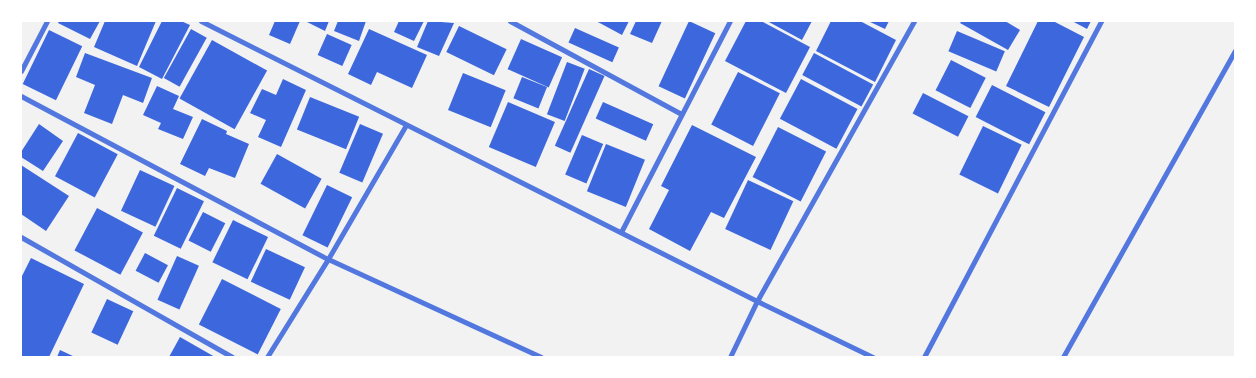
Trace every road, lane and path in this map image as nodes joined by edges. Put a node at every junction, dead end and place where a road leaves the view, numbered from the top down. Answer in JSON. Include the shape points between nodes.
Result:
{"nodes":[{"id":1,"x":47,"y":21,"type":"edge"},
{"id":2,"x":201,"y":21,"type":"edge"},
{"id":3,"x":510,"y":21,"type":"edge"},
{"id":4,"x":730,"y":21,"type":"edge"},
{"id":5,"x":914,"y":21,"type":"edge"},
{"id":6,"x":1101,"y":21,"type":"edge"},
{"id":7,"x":1235,"y":51,"type":"edge"},
{"id":8,"x":21,"y":71,"type":"edge"},
{"id":9,"x":21,"y":96,"type":"edge"},
{"id":10,"x":681,"y":114,"type":"junction"},
{"id":11,"x":406,"y":125,"type":"junction"},
{"id":12,"x":621,"y":232,"type":"junction"},
{"id":13,"x":21,"y":238,"type":"edge"},
{"id":14,"x":328,"y":259,"type":"junction"},
{"id":15,"x":757,"y":301,"type":"junction"},
{"id":16,"x":232,"y":357,"type":"edge"},
{"id":17,"x":267,"y":357,"type":"edge"},
{"id":18,"x":541,"y":357,"type":"edge"},
{"id":19,"x":730,"y":357,"type":"edge"},
{"id":20,"x":873,"y":357,"type":"edge"},
{"id":21,"x":924,"y":357,"type":"edge"},
{"id":22,"x":1063,"y":357,"type":"edge"}],
"edges":[{"from":1,"to":8,"type":"street"},
{"from":2,"to":11,"type":"street"},
{"from":3,"to":10,"type":"street"},
{"from":4,"to":10,"type":"street"},
{"from":5,"to":15,"type":"street"},
{"from":6,"to":21,"type":"street"},
{"from":7,"to":22,"type":"street"},
{"from":9,"to":14,"type":"street"},
{"from":10,"to":12,"type":"street"},
{"from":11,"to":12,"type":"street"},
{"from":11,"to":14,"type":"street"},
{"from":12,"to":15,"type":"street"},
{"from":13,"to":16,"type":"street"},
{"from":14,"to":17,"type":"street"},
{"from":14,"to":18,"type":"street"},
{"from":15,"to":19,"type":"street"},
{"from":15,"to":20,"type":"street"}]}
